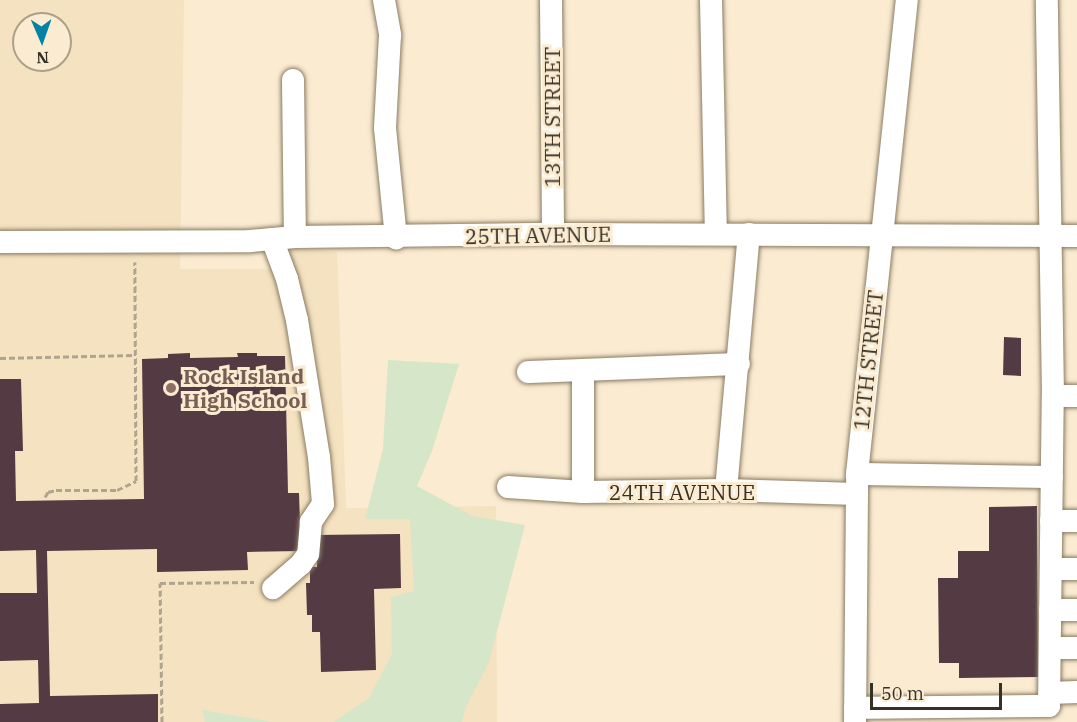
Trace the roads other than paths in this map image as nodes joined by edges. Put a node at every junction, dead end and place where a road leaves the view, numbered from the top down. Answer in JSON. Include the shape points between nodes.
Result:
{"nodes":[{"id":1,"x":384,"y":0,"type":"edge"},
{"id":2,"x":551,"y":0,"type":"edge"},
{"id":3,"x":711,"y":0,"type":"edge"},
{"id":4,"x":907,"y":0,"type":"edge"},
{"id":5,"x":1047,"y":0,"type":"edge"},
{"id":6,"x":293,"y":80,"type":"dead end"},
{"id":7,"x":553,"y":234,"type":"junction"},
{"id":8,"x":716,"y":234,"type":"junction"},
{"id":9,"x":749,"y":234,"type":"junction"},
{"id":10,"x":880,"y":236,"type":"junction"},
{"id":11,"x":1050,"y":236,"type":"junction"},
{"id":12,"x":1077,"y":236,"type":"edge"},
{"id":13,"x":295,"y":237,"type":"junction"},
{"id":14,"x":396,"y":238,"type":"junction"},
{"id":15,"x":272,"y":239,"type":"junction"},
{"id":16,"x":0,"y":242,"type":"edge"},
{"id":17,"x":739,"y":364,"type":"junction"},
{"id":18,"x":582,"y":370,"type":"junction"},
{"id":19,"x":528,"y":372,"type":"dead end"},
{"id":20,"x":1053,"y":396,"type":"junction"},
{"id":21,"x":1077,"y":396,"type":"edge"},
{"id":22,"x":1052,"y":477,"type":"junction"},
{"id":23,"x":857,"y":484,"type":"junction"},
{"id":24,"x":508,"y":487,"type":"dead end"},
{"id":25,"x":726,"y":490,"type":"junction"},
{"id":26,"x":583,"y":492,"type":"junction"},
{"id":27,"x":1051,"y":521,"type":"junction"},
{"id":28,"x":1077,"y":521,"type":"edge"},
{"id":29,"x":1051,"y":569,"type":"junction"},
{"id":30,"x":1077,"y":569,"type":"edge"},
{"id":31,"x":273,"y":588,"type":"road end"},
{"id":32,"x":1050,"y":610,"type":"junction"},
{"id":33,"x":1077,"y":610,"type":"edge"},
{"id":34,"x":1050,"y":648,"type":"junction"},
{"id":35,"x":1077,"y":648,"type":"edge"},
{"id":36,"x":1077,"y":692,"type":"edge"},
{"id":37,"x":1050,"y":693,"type":"junction"},
{"id":38,"x":855,"y":715,"type":"edge"}],
"edges":[{"from":1,"to":14,"type":"street","via":[[390,34],[385,128]]},
{"from":2,"to":7,"type":"street","name":"13TH STREET"},
{"from":3,"to":8,"type":"street"},
{"from":4,"to":10,"type":"street","name":"12TH STREET"},
{"from":5,"to":11,"type":"street"},
{"from":6,"to":13,"type":"street"},
{"from":7,"to":8,"type":"street","name":"25TH AVENUE"},
{"from":7,"to":14,"type":"street","name":"25TH AVENUE"},
{"from":8,"to":9,"type":"street","name":"25TH AVENUE"},
{"from":9,"to":10,"type":"street","name":"25TH AVENUE"},
{"from":9,"to":17,"type":"street"},
{"from":10,"to":11,"type":"street","name":"25TH AVENUE"},
{"from":10,"to":23,"type":"street","name":"12TH STREET"},
{"from":11,"to":12,"type":"street","name":"25TH AVENUE"},
{"from":11,"to":20,"type":"street"},
{"from":13,"to":14,"type":"street","name":"25TH AVENUE"},
{"from":13,"to":15,"type":"street","name":"25TH AVENUE"},
{"from":15,"to":16,"type":"street","name":"25TH AVENUE"},
{"from":15,"to":31,"type":"street","via":[[297,320],[323,504],[311,522],[308,554]]},
{"from":17,"to":18,"type":"street"},
{"from":17,"to":25,"type":"street"},
{"from":18,"to":19,"type":"street"},
{"from":18,"to":26,"type":"street"},
{"from":20,"to":21,"type":"street"},
{"from":20,"to":22,"type":"street"},
{"from":22,"to":23,"type":"street","name":"24TH AVENUE"},
{"from":22,"to":27,"type":"street"},
{"from":23,"to":25,"type":"street","name":"24TH AVENUE"},
{"from":23,"to":38,"type":"street","name":"12TH STREET"},
{"from":24,"to":26,"type":"street","name":"24TH AVENUE"},
{"from":25,"to":26,"type":"street","name":"24TH AVENUE"},
{"from":27,"to":28,"type":"street"},
{"from":27,"to":29,"type":"street"},
{"from":29,"to":30,"type":"street"},
{"from":29,"to":32,"type":"street"},
{"from":32,"to":33,"type":"street"},
{"from":32,"to":34,"type":"street"},
{"from":34,"to":35,"type":"street"},
{"from":34,"to":37,"type":"street"},
{"from":36,"to":37,"type":"street"},
{"from":37,"to":38,"type":"street","via":[[1049,705]]}]}
